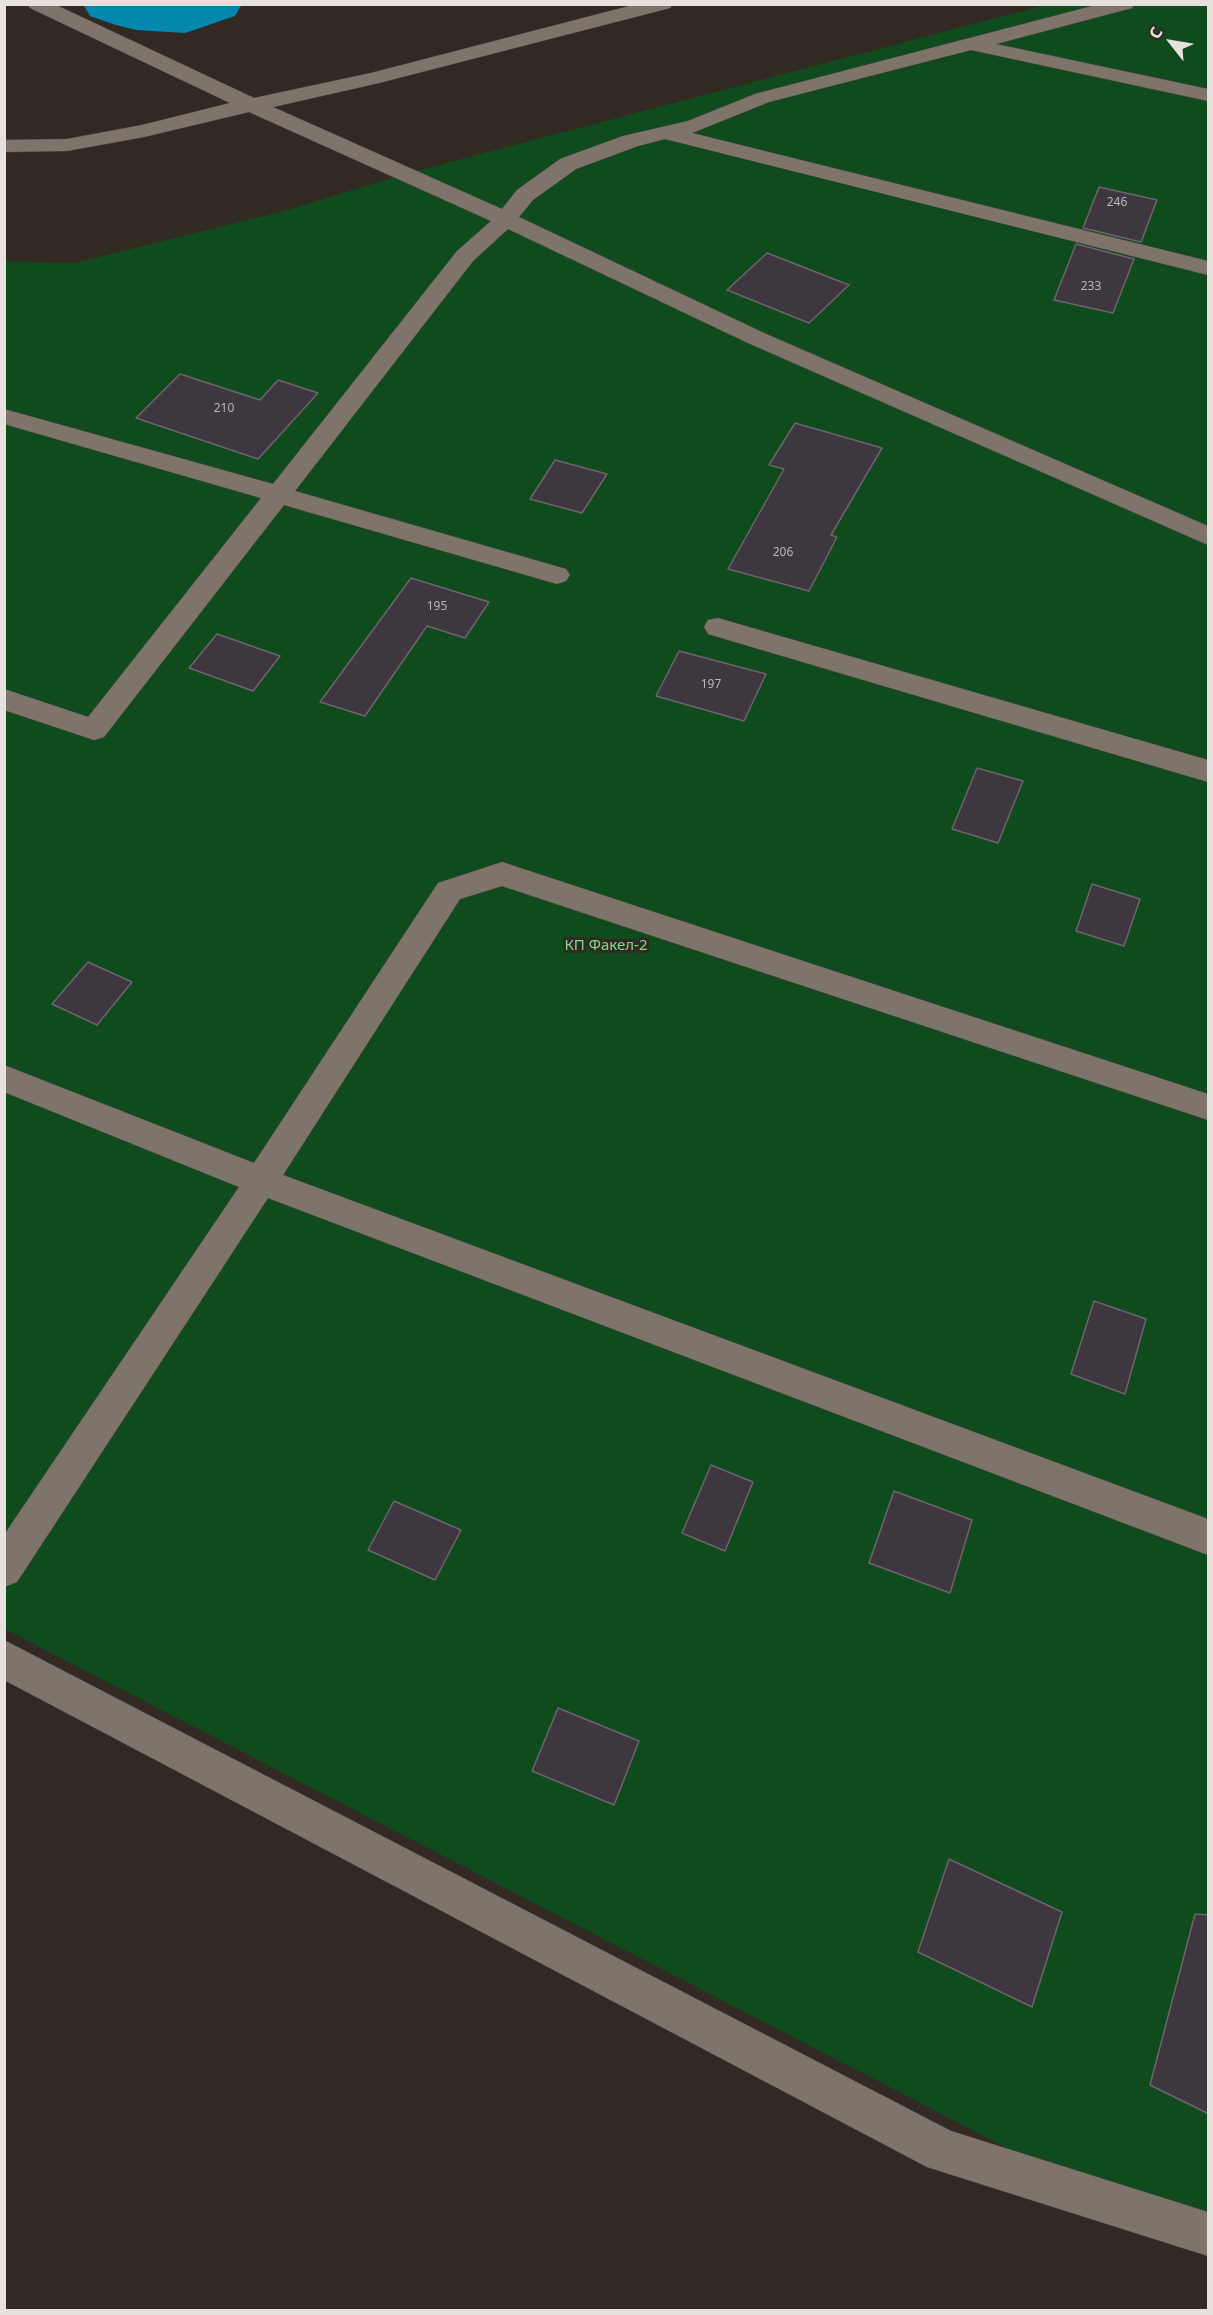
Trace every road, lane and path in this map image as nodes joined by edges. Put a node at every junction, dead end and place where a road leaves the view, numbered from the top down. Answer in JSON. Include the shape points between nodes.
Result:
{"nodes":[{"id":1,"x":37,"y":4,"type":"edge"},
{"id":2,"x":663,"y":4,"type":"edge"},
{"id":3,"x":1125,"y":4,"type":"edge"},
{"id":4,"x":974,"y":45,"type":"junction"},
{"id":5,"x":1209,"y":95,"type":"edge"},
{"id":6,"x":254,"y":106,"type":"junction"},
{"id":7,"x":664,"y":133,"type":"junction"},
{"id":8,"x":4,"y":146,"type":"edge"},
{"id":9,"x":506,"y":219,"type":"junction"},
{"id":10,"x":1209,"y":268,"type":"edge"},
{"id":11,"x":6,"y":416,"type":"dead end"},
{"id":12,"x":278,"y":495,"type":"junction"},
{"id":13,"x":1209,"y":536,"type":"edge"},
{"id":14,"x":557,"y":575,"type":"dead end"},
{"id":15,"x":718,"y":627,"type":"dead end"},
{"id":16,"x":4,"y":699,"type":"edge"},
{"id":17,"x":1209,"y":771,"type":"edge"},
{"id":18,"x":4,"y":1078,"type":"edge"},
{"id":19,"x":1209,"y":1107,"type":"edge"},
{"id":20,"x":261,"y":1180,"type":"junction"},
{"id":21,"x":1209,"y":1537,"type":"edge"},
{"id":22,"x":4,"y":1569,"type":"edge"},
{"id":23,"x":4,"y":1659,"type":"edge"},
{"id":24,"x":1209,"y":2234,"type":"edge"}],
"edges":[{"from":1,"to":6,"type":"street"},
{"from":2,"to":6,"type":"street"},
{"from":3,"to":4,"type":"street"},
{"from":4,"to":5,"type":"street"},
{"from":4,"to":7,"type":"street","via":[[762,98],[695,126]]},
{"from":6,"to":8,"type":"street","via":[[67,145]]},
{"from":6,"to":9,"type":"street"},
{"from":7,"to":9,"type":"street","via":[[568,164],[525,195]]},
{"from":7,"to":10,"type":"street"},
{"from":9,"to":12,"type":"street","via":[[465,256]]},
{"from":9,"to":13,"type":"street","via":[[756,338]]},
{"from":11,"to":12,"type":"street"},
{"from":12,"to":14,"type":"street"},
{"from":12,"to":16,"type":"street","via":[[94,730]]},
{"from":15,"to":17,"type":"street"},
{"from":18,"to":20,"type":"street"},
{"from":19,"to":20,"type":"street","via":[[502,874],[449,891]]},
{"from":20,"to":21,"type":"street"},
{"from":20,"to":22,"type":"street"},
{"from":23,"to":24,"type":"street","via":[[943,2151]]}]}
